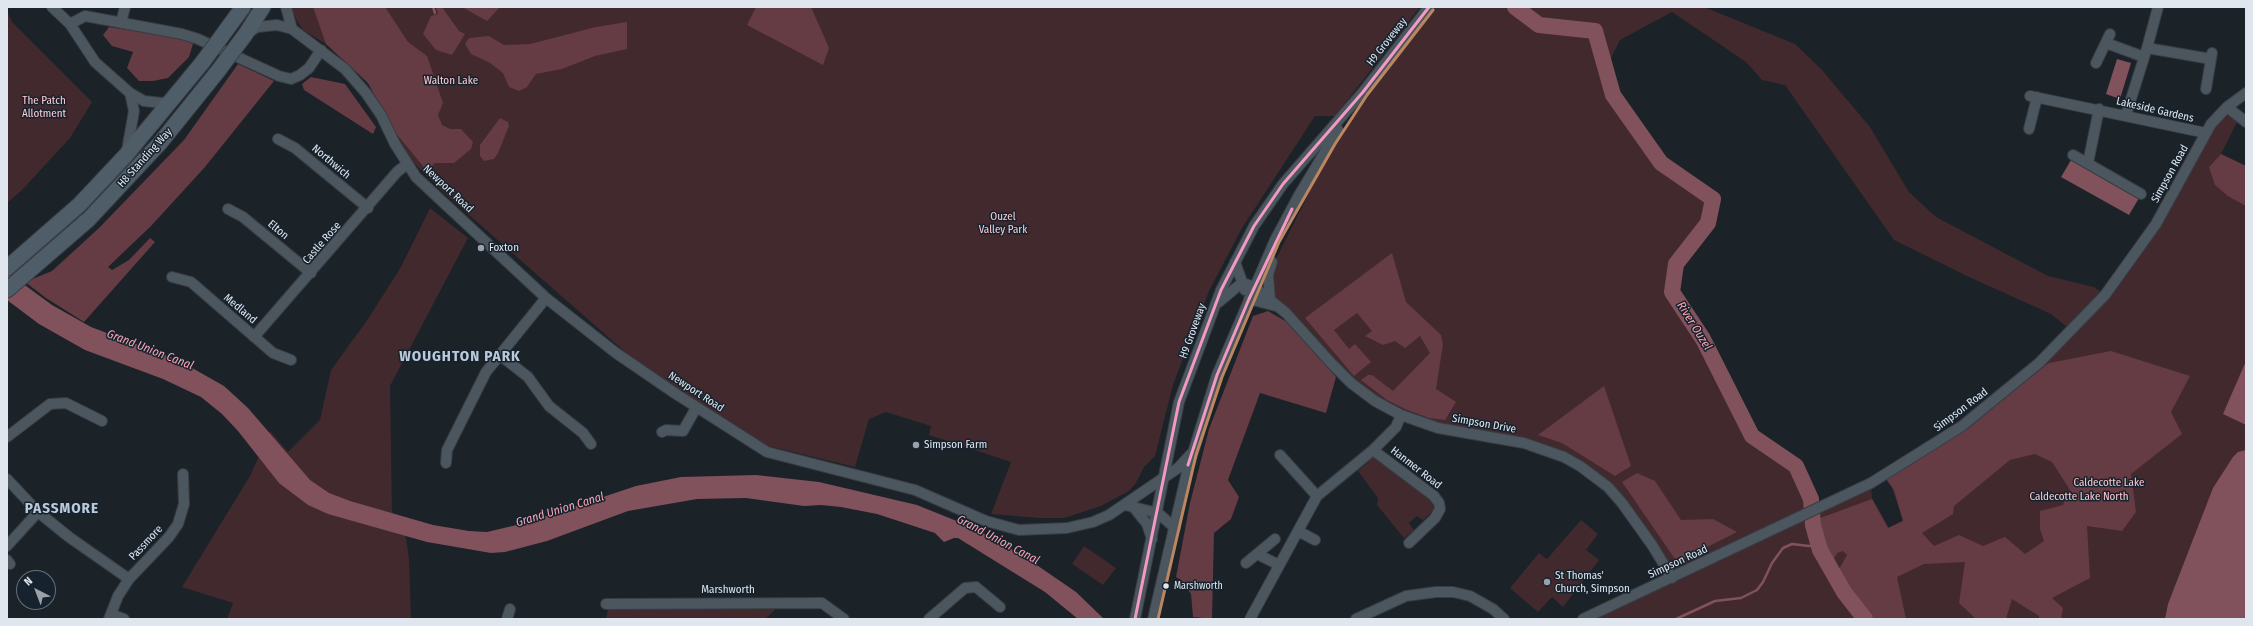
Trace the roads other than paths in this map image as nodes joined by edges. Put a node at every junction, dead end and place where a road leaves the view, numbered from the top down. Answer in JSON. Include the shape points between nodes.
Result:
{"nodes":[{"id":1,"x":52,"y":7,"type":"edge"},
{"id":2,"x":125,"y":7,"type":"edge"},
{"id":3,"x":243,"y":7,"type":"edge"},
{"id":4,"x":263,"y":7,"type":"edge"},
{"id":5,"x":286,"y":7,"type":"edge"},
{"id":6,"x":1429,"y":7,"type":"edge"},
{"id":7,"x":2158,"y":7,"type":"edge"},
{"id":8,"x":121,"y":23,"type":"junction"},
{"id":9,"x":70,"y":24,"type":"junction"},
{"id":10,"x":292,"y":29,"type":"junction"},
{"id":11,"x":244,"y":35,"type":"junction"},
{"id":12,"x":321,"y":50,"type":"junction"},
{"id":13,"x":2146,"y":53,"type":"junction"},
{"id":14,"x":2096,"y":63,"type":"dead end"},
{"id":15,"x":2206,"y":89,"type":"dead end"},
{"id":16,"x":1363,"y":92,"type":"junction"},
{"id":17,"x":130,"y":93,"type":"junction"},
{"id":18,"x":2246,"y":93,"type":"edge"},
{"id":19,"x":173,"y":100,"type":"junction"},
{"id":20,"x":2227,"y":107,"type":"junction"},
{"id":21,"x":2099,"y":110,"type":"junction"},
{"id":22,"x":2126,"y":115,"type":"junction"},
{"id":23,"x":2246,"y":122,"type":"edge"},
{"id":24,"x":2029,"y":129,"type":"dead end"},
{"id":25,"x":2206,"y":133,"type":"junction"},
{"id":26,"x":278,"y":139,"type":"dead end"},
{"id":27,"x":126,"y":155,"type":"junction"},
{"id":28,"x":2073,"y":155,"type":"dead end"},
{"id":29,"x":2088,"y":163,"type":"junction"},
{"id":30,"x":407,"y":164,"type":"junction"},
{"id":31,"x":2141,"y":194,"type":"dead end"},
{"id":32,"x":1299,"y":195,"type":"junction"},
{"id":33,"x":368,"y":208,"type":"junction"},
{"id":34,"x":228,"y":209,"type":"dead end"},
{"id":35,"x":1235,"y":262,"type":"junction"},
{"id":36,"x":7,"y":268,"type":"edge"},
{"id":37,"x":311,"y":273,"type":"junction"},
{"id":38,"x":172,"y":277,"type":"dead end"},
{"id":39,"x":1242,"y":285,"type":"junction"},
{"id":40,"x":1254,"y":287,"type":"junction"},
{"id":41,"x":7,"y":290,"type":"edge"},
{"id":42,"x":546,"y":298,"type":"junction"},
{"id":43,"x":1249,"y":299,"type":"junction"},
{"id":44,"x":1270,"y":299,"type":"junction"},
{"id":45,"x":1277,"y":307,"type":"junction"},
{"id":46,"x":1213,"y":309,"type":"junction"},
{"id":47,"x":254,"y":337,"type":"junction"},
{"id":48,"x":500,"y":355,"type":"junction"},
{"id":49,"x":291,"y":360,"type":"dead end"},
{"id":50,"x":696,"y":408,"type":"junction"},
{"id":51,"x":1401,"y":415,"type":"junction"},
{"id":52,"x":102,"y":421,"type":"dead end"},
{"id":53,"x":662,"y":432,"type":"dead end"},
{"id":54,"x":7,"y":437,"type":"edge"},
{"id":55,"x":591,"y":444,"type":"dead end"},
{"id":56,"x":1373,"y":450,"type":"junction"},
{"id":57,"x":1191,"y":454,"type":"junction"},
{"id":58,"x":1280,"y":456,"type":"dead end"},
{"id":59,"x":446,"y":463,"type":"dead end"},
{"id":60,"x":183,"y":474,"type":"dead end"},
{"id":61,"x":1164,"y":476,"type":"junction"},
{"id":62,"x":7,"y":480,"type":"edge"},
{"id":63,"x":1317,"y":496,"type":"junction"},
{"id":64,"x":1130,"y":507,"type":"junction"},
{"id":65,"x":38,"y":512,"type":"junction"},
{"id":66,"x":1158,"y":513,"type":"junction"},
{"id":67,"x":1175,"y":528,"type":"junction"},
{"id":68,"x":1298,"y":531,"type":"junction"},
{"id":69,"x":1152,"y":539,"type":"junction"},
{"id":70,"x":1275,"y":539,"type":"dead end"},
{"id":71,"x":1315,"y":540,"type":"dead end"},
{"id":72,"x":1409,"y":543,"type":"dead end"},
{"id":73,"x":7,"y":546,"type":"edge"},
{"id":74,"x":1257,"y":554,"type":"junction"},
{"id":75,"x":1246,"y":563,"type":"dead end"},
{"id":76,"x":1279,"y":565,"type":"junction"},
{"id":77,"x":1672,"y":578,"type":"junction"},
{"id":78,"x":129,"y":579,"type":"junction"},
{"id":79,"x":606,"y":604,"type":"dead end"},
{"id":80,"x":1000,"y":607,"type":"dead end"},
{"id":81,"x":1377,"y":615,"type":"edge"},
{"id":82,"x":110,"y":616,"type":"edge"},
{"id":83,"x":124,"y":619,"type":"edge"},
{"id":84,"x":844,"y":619,"type":"edge"},
{"id":85,"x":929,"y":619,"type":"edge"},
{"id":86,"x":1135,"y":619,"type":"edge"},
{"id":87,"x":1152,"y":619,"type":"edge"},
{"id":88,"x":1250,"y":619,"type":"edge"},
{"id":89,"x":1356,"y":619,"type":"edge"},
{"id":90,"x":1504,"y":619,"type":"edge"},
{"id":91,"x":1583,"y":619,"type":"edge"}],
"edges":[{"from":1,"to":9,"type":"street"},
{"from":2,"to":8,"type":"street"},
{"from":3,"to":19,"type":"highway","name":"H8 Standing Way","bridge":true},
{"from":4,"to":11,"type":"highway","name":"H8 Standing Way"},
{"from":5,"to":10,"type":"street"},
{"from":6,"to":16,"type":"street","name":"H9 Groveway"},
{"from":7,"to":13,"type":"street"},
{"from":8,"to":9,"type":"street","via":[[85,16]]},
{"from":8,"to":12,"type":"street","via":[[198,39],[291,79],[309,68]]},
{"from":9,"to":17,"type":"street","via":[[95,62]]},
{"from":10,"to":11,"type":"street","via":[[278,25],[257,27]]},
{"from":10,"to":12,"type":"street","name":"Newport Road"},
{"from":11,"to":41,"type":"highway","name":"H8 Standing Way","bridge":true,"via":[[183,116],[140,165],[89,219]]},
{"from":12,"to":30,"type":"street","name":"Newport Road","via":[[345,69],[366,94],[381,115]]},
{"from":13,"to":14,"type":"street","via":[[2108,39]]},
{"from":13,"to":15,"type":"street","via":[[2211,56]]},
{"from":13,"to":22,"type":"street"},
{"from":16,"to":32,"type":"street","name":"H9 Groveway"},
{"from":16,"to":35,"type":"street","name":"H9 Groveway","via":[[1283,184],[1254,226]]},
{"from":17,"to":19,"type":"street","via":[[144,101],[162,103]]},
{"from":17,"to":27,"type":"street","via":[[134,111]]},
{"from":18,"to":20,"type":"street","name":"Simpson Road"},
{"from":19,"to":27,"type":"highway","name":"H8 Standing Way"},
{"from":20,"to":23,"type":"street"},
{"from":20,"to":25,"type":"street","name":"Simpson Road"},
{"from":21,"to":22,"type":"street","name":"Lakeside Gardens"},
{"from":21,"to":24,"type":"street","name":"Lakeside Gardens","via":[[2034,96]]},
{"from":21,"to":29,"type":"street","name":"Lakeside Gardens"},
{"from":22,"to":25,"type":"street","name":"Lakeside Gardens"},
{"from":25,"to":77,"type":"street","name":"Simpson Road","via":[[2156,224],[2105,295],[2039,363],[1962,426],[1878,479]]},
{"from":26,"to":33,"type":"street","name":"Northwich","via":[[295,148]]},
{"from":27,"to":36,"type":"highway","name":"H8 Standing Way","via":[[79,205]]},
{"from":28,"to":29,"type":"street"},
{"from":29,"to":31,"type":"street"},
{"from":30,"to":33,"type":"street","name":"Castle Rose","via":[[397,172]]},
{"from":30,"to":42,"type":"street","name":"Newport Road","via":[[423,184]]},
{"from":32,"to":40,"type":"street","name":"H9 Groveway"},
{"from":32,"to":44,"type":"street","via":[[1293,219],[1270,265]]},
{"from":33,"to":37,"type":"street","name":"Castle Rose"},
{"from":34,"to":37,"type":"street","name":"Elton","via":[[243,216]]},
{"from":35,"to":39,"type":"street"},
{"from":35,"to":46,"type":"street","name":"H9 Groveway"},
{"from":37,"to":47,"type":"street","name":"Castle Rose"},
{"from":38,"to":47,"type":"street","name":"Medland","via":[[191,282]]},
{"from":39,"to":40,"type":"street"},
{"from":39,"to":43,"type":"street"},
{"from":39,"to":46,"type":"street","via":[[1226,294]]},
{"from":40,"to":43,"type":"street","name":"H9 Groveway"},
{"from":40,"to":44,"type":"street","name":"Simpson Drive"},
{"from":42,"to":48,"type":"street"},
{"from":42,"to":50,"type":"street","name":"Newport Road","via":[[616,353]]},
{"from":43,"to":45,"type":"street","name":"Simpson Drive"},
{"from":43,"to":57,"type":"street","name":"H9 Groveway","via":[[1217,375]]},
{"from":44,"to":45,"type":"street","name":"Simpson Drive"},
{"from":45,"to":51,"type":"street","name":"Simpson Drive","via":[[1286,313],[1351,383],[1375,401]]},
{"from":46,"to":61,"type":"street","name":"H9 Groveway","via":[[1179,402]]},
{"from":47,"to":49,"type":"street","name":"Medland","via":[[273,353]]},
{"from":48,"to":55,"type":"street","via":[[528,377],[550,406],[583,432]]},
{"from":48,"to":59,"type":"street","via":[[478,386],[447,450]]},
{"from":50,"to":53,"type":"street","via":[[682,431]]},
{"from":50,"to":64,"type":"street","name":"Newport Road","via":[[767,452],[915,490],[986,521],[1019,530],[1067,528],[1093,522]]},
{"from":51,"to":56,"type":"street","name":"Hanmer Road","via":[[1396,428]]},
{"from":51,"to":77,"type":"street","name":"Simpson Drive","via":[[1438,428],[1524,443],[1564,457],[1580,466],[1608,487],[1622,503]]},
{"from":52,"to":54,"type":"street","via":[[66,403],[50,404]]},
{"from":56,"to":63,"type":"street","name":"Hanmer Road"},
{"from":56,"to":72,"type":"street","name":"Hanmer Road","via":[[1434,496],[1439,503],[1440,510],[1435,518]]},
{"from":57,"to":61,"type":"street","name":"Newport Road","via":[[1181,465]]},
{"from":57,"to":67,"type":"street","name":"H9 Groveway"},
{"from":58,"to":63,"type":"street"},
{"from":60,"to":78,"type":"street","name":"Passmore","via":[[184,504],[178,524]]},
{"from":61,"to":64,"type":"street","name":"Newport Road"},
{"from":61,"to":66,"type":"street","name":"H9 Groveway"},
{"from":62,"to":65,"type":"street"},
{"from":63,"to":68,"type":"street","name":"Hanmer Road"},
{"from":64,"to":66,"type":"street"},
{"from":64,"to":69,"type":"street","via":[[1147,524]]},
{"from":65,"to":73,"type":"street"},
{"from":65,"to":78,"type":"street","via":[[68,537]]},
{"from":66,"to":67,"type":"street"},
{"from":66,"to":69,"type":"street","name":"H9 Groveway"},
{"from":67,"to":87,"type":"street","name":"H9 Groveway"},
{"from":68,"to":71,"type":"street"},
{"from":68,"to":76,"type":"street","name":"Hanmer Road"},
{"from":69,"to":86,"type":"street","name":"H9 Groveway"},
{"from":70,"to":74,"type":"street"},
{"from":74,"to":75,"type":"street"},
{"from":74,"to":76,"type":"street"},
{"from":76,"to":88,"type":"street","name":"Hanmer Road"},
{"from":77,"to":91,"type":"street","name":"Simpson Road"},
{"from":78,"to":82,"type":"street","name":"Passmore","via":[[118,596]]},
{"from":79,"to":84,"type":"street","name":"Marshworth","via":[[822,603]]},
{"from":80,"to":85,"type":"street","via":[[976,586],[965,588],[958,599]]},
{"from":81,"to":89,"type":"street"},
{"from":81,"to":90,"type":"street","via":[[1406,596],[1453,592],[1470,596],[1493,609]]},
{"from":82,"to":83,"type":"street","name":"Passmore"}]}
